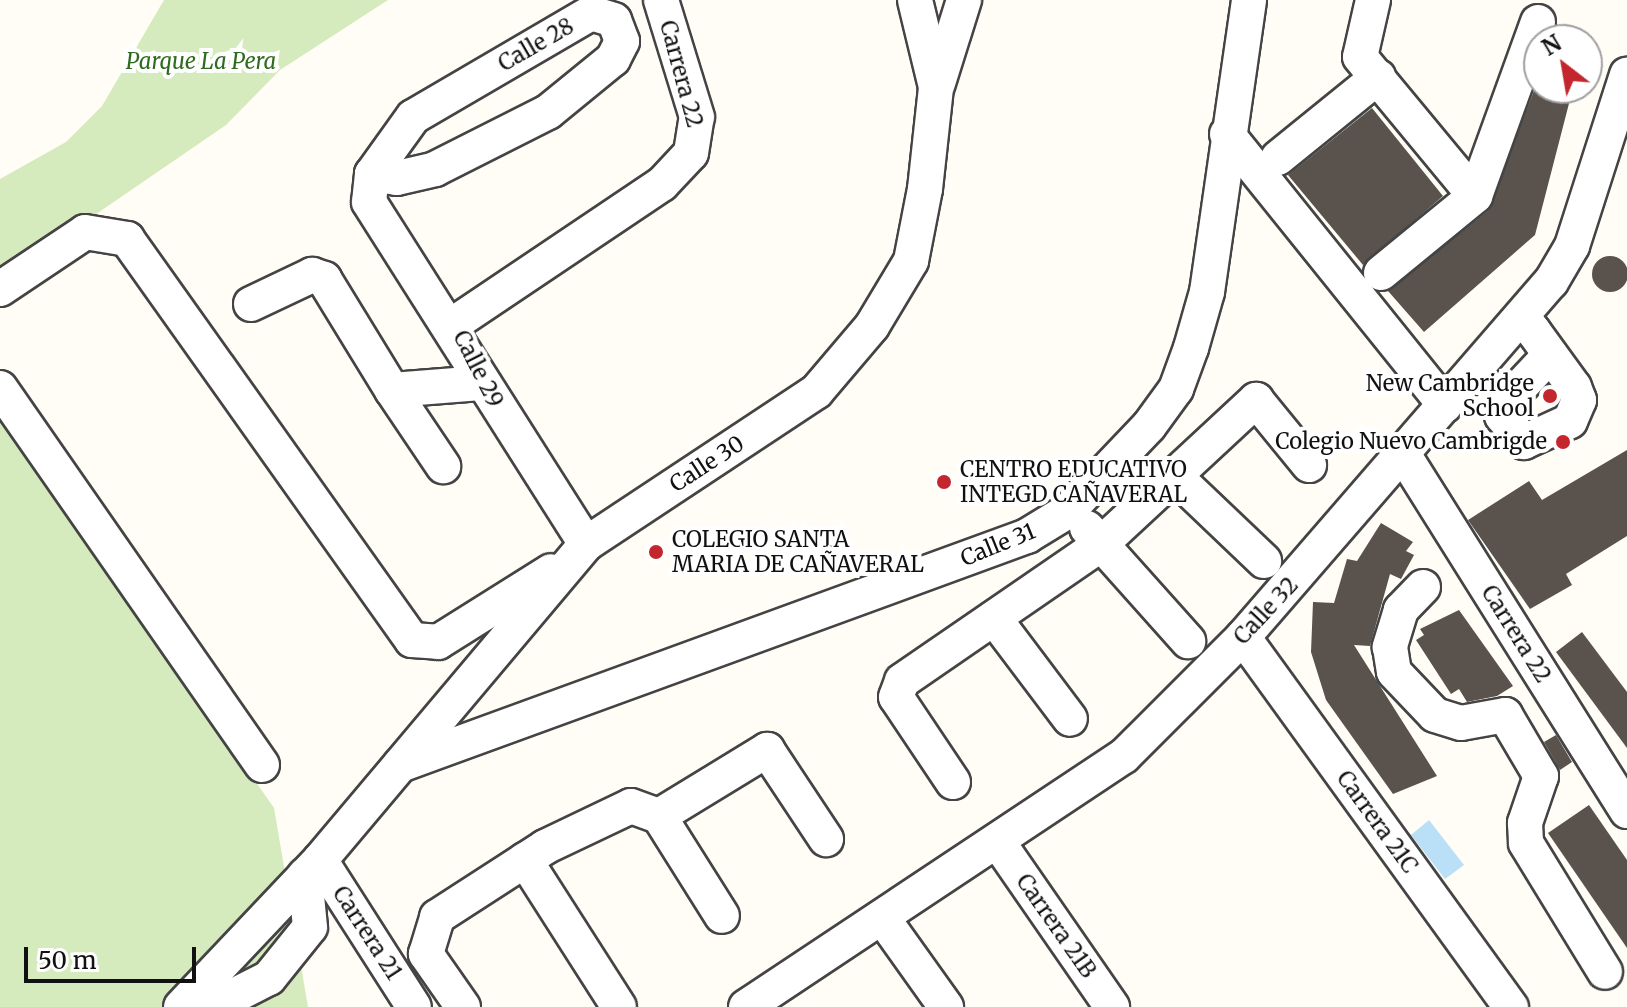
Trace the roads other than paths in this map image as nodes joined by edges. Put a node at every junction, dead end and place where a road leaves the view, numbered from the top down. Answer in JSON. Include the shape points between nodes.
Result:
{"nodes":[{"id":1,"x":661,"y":0,"type":"edge"},
{"id":2,"x":915,"y":0,"type":"edge"},
{"id":3,"x":964,"y":0,"type":"edge"},
{"id":4,"x":1249,"y":0,"type":"edge"},
{"id":5,"x":1373,"y":0,"type":"edge"},
{"id":6,"x":1538,"y":22,"type":"dead end"},
{"id":7,"x":1627,"y":75,"type":"edge"},
{"id":8,"x":1378,"y":77,"type":"junction"},
{"id":9,"x":936,"y":87,"type":"junction"},
{"id":10,"x":1227,"y":134,"type":"junction"},
{"id":11,"x":1278,"y":158,"type":"dead end"},
{"id":12,"x":372,"y":174,"type":"junction"},
{"id":13,"x":662,"y":184,"type":"joint"},
{"id":14,"x":1475,"y":196,"type":"junction"},
{"id":15,"x":1381,"y":273,"type":"dead end"},
{"id":16,"x":0,"y":289,"type":"edge"},
{"id":17,"x":251,"y":304,"type":"dead end"},
{"id":18,"x":1522,"y":316,"type":"junction"},
{"id":19,"x":452,"y":325,"type":"junction"},
{"id":20,"x":1550,"y":355,"type":"dead end"},
{"id":21,"x":481,"y":383,"type":"junction"},
{"id":22,"x":0,"y":388,"type":"edge"},
{"id":23,"x":392,"y":390,"type":"junction"},
{"id":24,"x":1445,"y":405,"type":"junction"},
{"id":25,"x":1405,"y":457,"type":"junction"},
{"id":26,"x":1309,"y":465,"type":"dead end"},
{"id":27,"x":443,"y":466,"type":"dead end"},
{"id":28,"x":1178,"y":479,"type":"junction"},
{"id":29,"x":1068,"y":511,"type":"junction"},
{"id":30,"x":586,"y":544,"type":"junction"},
{"id":31,"x":1101,"y":544,"type":"junction"},
{"id":32,"x":1264,"y":561,"type":"dead end"},
{"id":33,"x":560,"y":572,"type":"junction"},
{"id":34,"x":1423,"y":587,"type":"dead end"},
{"id":35,"x":994,"y":618,"type":"junction"},
{"id":36,"x":1243,"y":637,"type":"junction"},
{"id":37,"x":1188,"y":641,"type":"dead end"},
{"id":38,"x":1547,"y":683,"type":"junction"},
{"id":39,"x":1505,"y":715,"type":"junction"},
{"id":40,"x":1070,"y":719,"type":"dead end"},
{"id":41,"x":262,"y":765,"type":"dead end"},
{"id":42,"x":399,"y":766,"type":"junction"},
{"id":43,"x":953,"y":782,"type":"dead end"},
{"id":44,"x":1627,"y":811,"type":"edge"},
{"id":45,"x":659,"y":816,"type":"junction"},
{"id":46,"x":826,"y":839,"type":"dead end"},
{"id":47,"x":1000,"y":845,"type":"junction"},
{"id":48,"x":525,"y":860,"type":"junction"},
{"id":49,"x":312,"y":867,"type":"junction"},
{"id":50,"x":722,"y":916,"type":"dead end"},
{"id":51,"x":884,"y":920,"type":"junction"},
{"id":52,"x":1605,"y":972,"type":"dead end"},
{"id":53,"x":181,"y":1007,"type":"edge"},
{"id":54,"x":212,"y":1007,"type":"edge"},
{"id":55,"x":414,"y":1007,"type":"edge"},
{"id":56,"x":463,"y":1007,"type":"edge"},
{"id":57,"x":619,"y":1007,"type":"edge"},
{"id":58,"x":746,"y":1007,"type":"edge"},
{"id":59,"x":946,"y":1007,"type":"edge"},
{"id":60,"x":1112,"y":1007,"type":"edge"},
{"id":61,"x":1511,"y":1007,"type":"edge"}],
"edges":[{"from":1,"to":13,"type":"street","name":"Carrera 22","via":[[699,136]]},
{"from":2,"to":9,"type":"street","name":"Calle 30"},
{"from":3,"to":9,"type":"street"},
{"from":4,"to":10,"type":"street","name":"Calle 31"},
{"from":5,"to":8,"type":"street","via":[[1360,57]]},
{"from":6,"to":14,"type":"street"},
{"from":7,"to":18,"type":"street","name":"Calle 32","via":[[1572,246]]},
{"from":8,"to":11,"type":"street"},
{"from":8,"to":14,"type":"street"},
{"from":9,"to":30,"type":"street","name":"Calle 30","via":[[911,261],[872,326],[816,392]]},
{"from":10,"to":24,"type":"street"},
{"from":10,"to":29,"type":"street","name":"Calle 31","via":[[1207,292],[1176,389]]},
{"from":12,"to":12,"type":"street","name":"Calle 28","via":[[397,178],[435,169],[548,112],[613,59],[622,41],[614,20],[591,13],[413,117]]},
{"from":12,"to":19,"type":"street","via":[[369,202]]},
{"from":13,"to":19,"type":"street","name":"Calle 29"},
{"from":14,"to":15,"type":"street"},
{"from":16,"to":33,"type":"street","via":[[85,232],[127,239],[412,640],[438,642],[545,571]]},
{"from":17,"to":23,"type":"street","via":[[312,275],[324,279]]},
{"from":18,"to":20,"type":"street"},
{"from":18,"to":24,"type":"street","name":"Calle 32"},
{"from":19,"to":21,"type":"street","name":"Calle 29"},
{"from":21,"to":23,"type":"street"},
{"from":21,"to":30,"type":"street","name":"Calle 29"},
{"from":22,"to":41,"type":"street"},
{"from":23,"to":27,"type":"street"},
{"from":24,"to":25,"type":"street","name":"Calle 32"},
{"from":25,"to":36,"type":"street","name":"Calle 32"},
{"from":25,"to":38,"type":"street","name":"Carrera 22"},
{"from":26,"to":28,"type":"street","via":[[1256,400]]},
{"from":28,"to":31,"type":"street"},
{"from":28,"to":32,"type":"street"},
{"from":29,"to":31,"type":"street"},
{"from":29,"to":42,"type":"street","name":"Calle 31","via":[[1027,536]]},
{"from":30,"to":33,"type":"street","name":"Calle 30"},
{"from":31,"to":35,"type":"street"},
{"from":31,"to":37,"type":"street"},
{"from":33,"to":42,"type":"street","name":"Calle 30"},
{"from":34,"to":39,"type":"street","via":[[1401,610],[1390,647],[1394,672],[1435,715],[1461,723]]},
{"from":35,"to":40,"type":"street"},
{"from":35,"to":43,"type":"street","via":[[902,681],[896,697]]},
{"from":36,"to":47,"type":"street","name":"Calle 32","via":[[1124,756]]},
{"from":36,"to":61,"type":"street","name":"Carrera 21C"},
{"from":38,"to":39,"type":"street"},
{"from":38,"to":44,"type":"street","name":"Carrera 22"},
{"from":39,"to":52,"type":"street","via":[[1541,776],[1525,823],[1526,843]]},
{"from":42,"to":49,"type":"street","name":"Calle 30"},
{"from":45,"to":46,"type":"street","via":[[767,750]]},
{"from":45,"to":48,"type":"street","via":[[631,806]]},
{"from":45,"to":50,"type":"street"},
{"from":47,"to":51,"type":"street","name":"Calle 32"},
{"from":47,"to":60,"type":"street","name":"Carrera 21B"},
{"from":48,"to":56,"type":"street","via":[[452,904],[428,928],[426,954]]},
{"from":48,"to":57,"type":"street"},
{"from":49,"to":53,"type":"street","name":"Calle 30"},
{"from":49,"to":54,"type":"street","via":[[310,927],[269,978]]},
{"from":49,"to":55,"type":"street","name":"Carrera 21"},
{"from":51,"to":58,"type":"street","name":"Calle 32"},
{"from":51,"to":59,"type":"street"}]}
